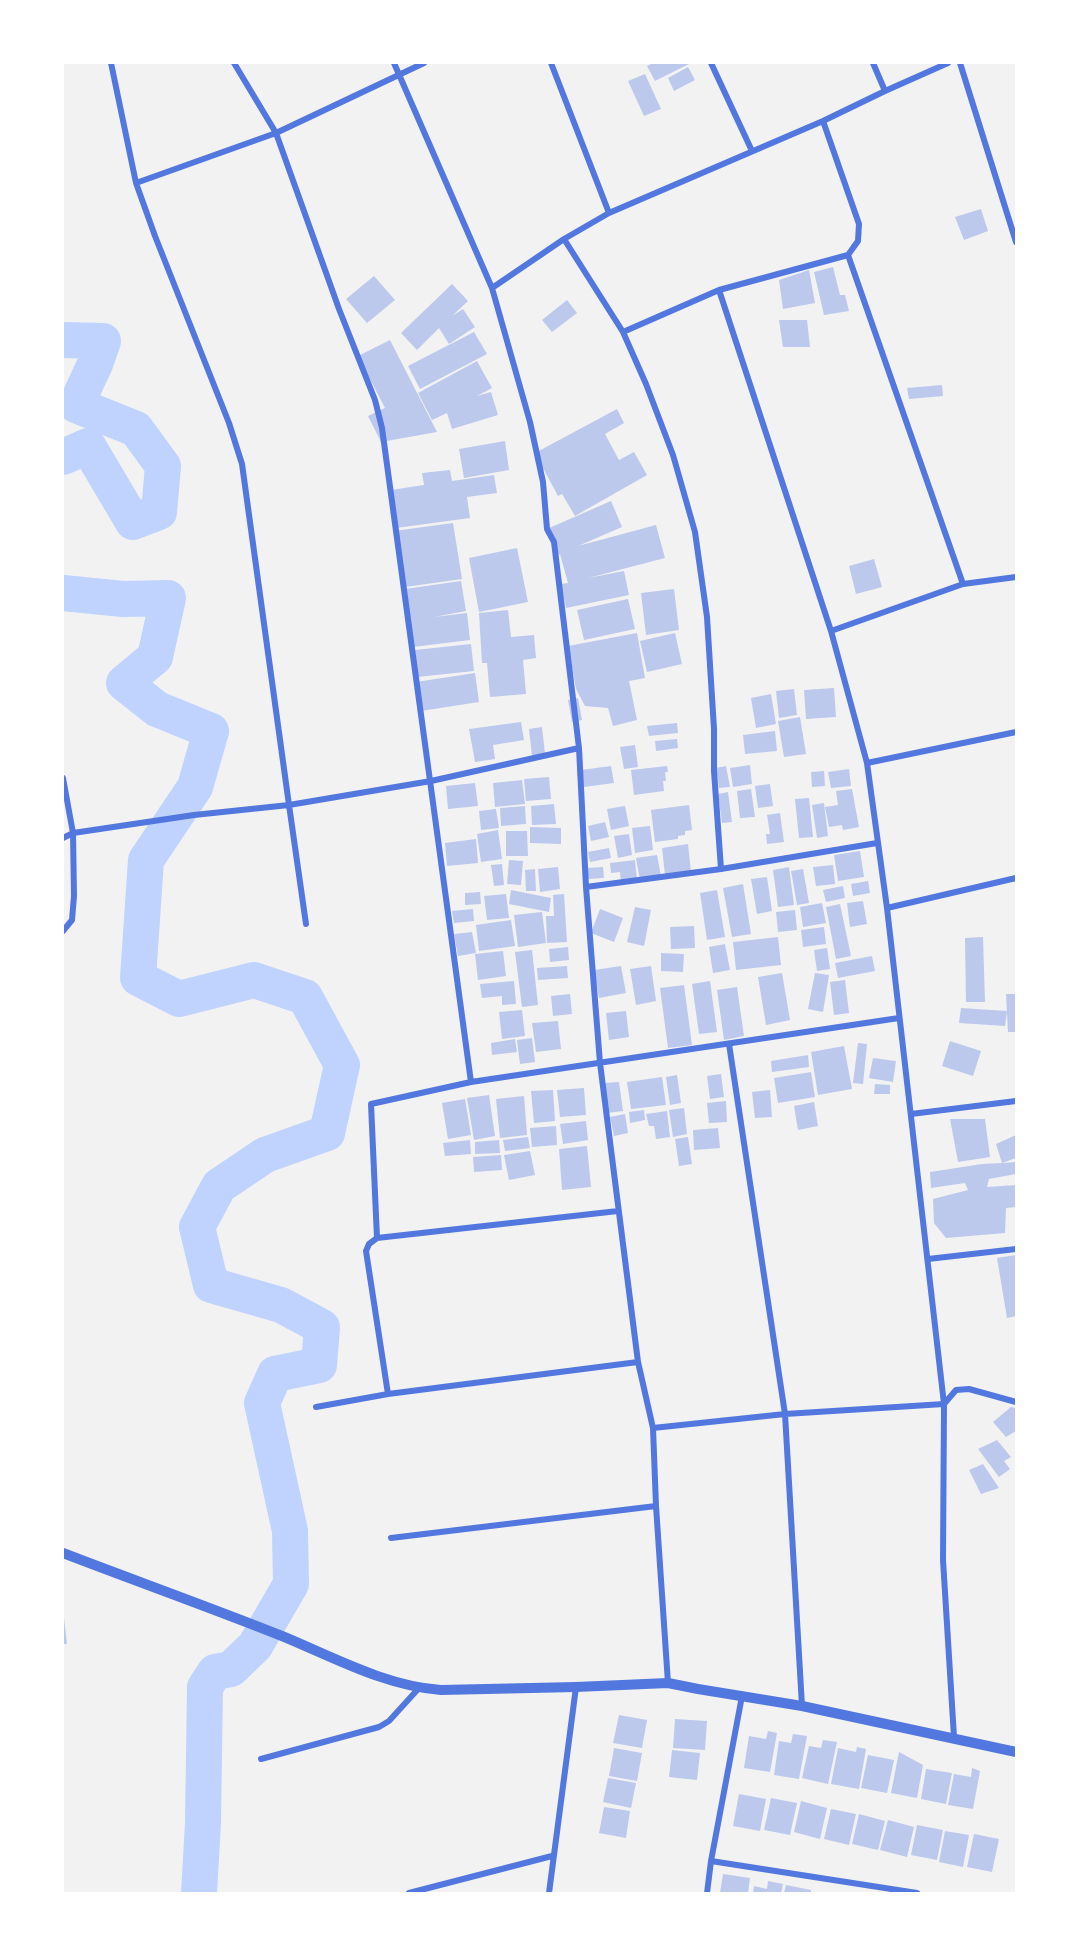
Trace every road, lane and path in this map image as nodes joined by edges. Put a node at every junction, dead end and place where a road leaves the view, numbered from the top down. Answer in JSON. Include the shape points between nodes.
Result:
{"nodes":[{"id":1,"x":111,"y":63,"type":"edge"},
{"id":2,"x":234,"y":63,"type":"edge"},
{"id":3,"x":394,"y":63,"type":"edge"},
{"id":4,"x":424,"y":63,"type":"edge"},
{"id":5,"x":551,"y":63,"type":"edge"},
{"id":6,"x":711,"y":63,"type":"edge"},
{"id":7,"x":873,"y":63,"type":"edge"},
{"id":8,"x":948,"y":63,"type":"edge"},
{"id":9,"x":960,"y":63,"type":"edge"},
{"id":10,"x":399,"y":75,"type":"junction"},
{"id":11,"x":885,"y":91,"type":"junction"},
{"id":12,"x":823,"y":121,"type":"junction"},
{"id":13,"x":276,"y":133,"type":"junction"},
{"id":14,"x":752,"y":151,"type":"junction"},
{"id":15,"x":136,"y":183,"type":"junction"},
{"id":16,"x":609,"y":213,"type":"junction"},
{"id":17,"x":564,"y":239,"type":"junction"},
{"id":18,"x":1016,"y":242,"type":"edge"},
{"id":19,"x":848,"y":255,"type":"junction"},
{"id":20,"x":492,"y":288,"type":"junction"},
{"id":21,"x":719,"y":290,"type":"junction"},
{"id":22,"x":623,"y":332,"type":"junction"},
{"id":23,"x":1016,"y":577,"type":"edge"},
{"id":24,"x":963,"y":584,"type":"junction"},
{"id":25,"x":831,"y":632,"type":"junction"},
{"id":26,"x":1016,"y":732,"type":"edge"},
{"id":27,"x":579,"y":748,"type":"junction"},
{"id":28,"x":867,"y":763,"type":"junction"},
{"id":29,"x":63,"y":780,"type":"edge"},
{"id":30,"x":431,"y":781,"type":"junction"},
{"id":31,"x":289,"y":805,"type":"junction"},
{"id":32,"x":73,"y":833,"type":"junction"},
{"id":33,"x":63,"y":838,"type":"edge"},
{"id":34,"x":878,"y":843,"type":"junction"},
{"id":35,"x":721,"y":869,"type":"junction"},
{"id":36,"x":1016,"y":878,"type":"edge"},
{"id":37,"x":586,"y":887,"type":"junction"},
{"id":38,"x":887,"y":908,"type":"junction"},
{"id":39,"x":306,"y":924,"type":"dead end"},
{"id":40,"x":63,"y":930,"type":"edge"},
{"id":41,"x":899,"y":1018,"type":"junction"},
{"id":42,"x":729,"y":1044,"type":"junction"},
{"id":43,"x":600,"y":1063,"type":"junction"},
{"id":44,"x":471,"y":1082,"type":"junction"},
{"id":45,"x":1016,"y":1101,"type":"edge"},
{"id":46,"x":911,"y":1114,"type":"junction"},
{"id":47,"x":618,"y":1211,"type":"junction"},
{"id":48,"x":377,"y":1238,"type":"junction"},
{"id":49,"x":1016,"y":1249,"type":"edge"},
{"id":50,"x":928,"y":1259,"type":"junction"},
{"id":51,"x":638,"y":1362,"type":"junction"},
{"id":52,"x":388,"y":1394,"type":"junction"},
{"id":53,"x":1016,"y":1402,"type":"edge"},
{"id":54,"x":944,"y":1404,"type":"junction"},
{"id":55,"x":316,"y":1407,"type":"dead end"},
{"id":56,"x":785,"y":1414,"type":"junction"},
{"id":57,"x":653,"y":1428,"type":"junction"},
{"id":58,"x":656,"y":1506,"type":"junction"},
{"id":59,"x":390,"y":1538,"type":"dead end"},
{"id":60,"x":63,"y":1553,"type":"edge"},
{"id":61,"x":668,"y":1683,"type":"junction"},
{"id":62,"x":576,"y":1687,"type":"junction"},
{"id":63,"x":419,"y":1688,"type":"junction"},
{"id":64,"x":742,"y":1695,"type":"junction"},
{"id":65,"x":802,"y":1706,"type":"junction"},
{"id":66,"x":954,"y":1737,"type":"junction"},
{"id":67,"x":1016,"y":1752,"type":"edge"},
{"id":68,"x":261,"y":1758,"type":"dead end"},
{"id":69,"x":552,"y":1856,"type":"junction"},
{"id":70,"x":711,"y":1861,"type":"junction"},
{"id":71,"x":409,"y":1893,"type":"edge"},
{"id":72,"x":549,"y":1893,"type":"edge"},
{"id":73,"x":707,"y":1893,"type":"edge"},
{"id":74,"x":917,"y":1893,"type":"edge"}],
"edges":[{"from":1,"to":15,"type":"street"},
{"from":2,"to":13,"type":"street"},
{"from":3,"to":10,"type":"street"},
{"from":4,"to":10,"type":"street"},
{"from":5,"to":16,"type":"street"},
{"from":6,"to":14,"type":"street"},
{"from":7,"to":11,"type":"street"},
{"from":8,"to":11,"type":"street"},
{"from":9,"to":18,"type":"street"},
{"from":10,"to":13,"type":"street"},
{"from":10,"to":20,"type":"street"},
{"from":11,"to":12,"type":"street"},
{"from":12,"to":14,"type":"street"},
{"from":12,"to":19,"type":"street","via":[[859,224],[858,241]]},
{"from":13,"to":15,"type":"street"},
{"from":13,"to":30,"type":"street","via":[[382,428]]},
{"from":14,"to":16,"type":"street"},
{"from":15,"to":31,"type":"street","via":[[242,464]]},
{"from":16,"to":17,"type":"street"},
{"from":17,"to":20,"type":"street"},
{"from":17,"to":22,"type":"street"},
{"from":19,"to":21,"type":"street"},
{"from":19,"to":24,"type":"street"},
{"from":20,"to":27,"type":"street","via":[[543,482]]},
{"from":21,"to":22,"type":"street"},
{"from":21,"to":25,"type":"street"},
{"from":22,"to":35,"type":"street","via":[[673,455],[695,532],[707,617]]},
{"from":23,"to":24,"type":"street"},
{"from":24,"to":25,"type":"street"},
{"from":25,"to":28,"type":"street"},
{"from":26,"to":28,"type":"street"},
{"from":27,"to":30,"type":"street"},
{"from":27,"to":37,"type":"street"},
{"from":28,"to":34,"type":"street"},
{"from":29,"to":32,"type":"street"},
{"from":30,"to":31,"type":"street"},
{"from":30,"to":44,"type":"street"},
{"from":31,"to":32,"type":"street"},
{"from":31,"to":39,"type":"street"},
{"from":32,"to":33,"type":"street"},
{"from":32,"to":40,"type":"street","via":[[72,920]]},
{"from":34,"to":35,"type":"street"},
{"from":34,"to":38,"type":"street"},
{"from":35,"to":37,"type":"street"},
{"from":36,"to":38,"type":"street"},
{"from":37,"to":43,"type":"street"},
{"from":38,"to":41,"type":"street"},
{"from":41,"to":42,"type":"street"},
{"from":41,"to":46,"type":"street"},
{"from":42,"to":43,"type":"street"},
{"from":42,"to":56,"type":"street"},
{"from":43,"to":44,"type":"street"},
{"from":43,"to":47,"type":"street"},
{"from":44,"to":48,"type":"street","via":[[371,1104]]},
{"from":45,"to":46,"type":"street"},
{"from":46,"to":50,"type":"street"},
{"from":47,"to":48,"type":"street"},
{"from":47,"to":51,"type":"street"},
{"from":48,"to":52,"type":"street","via":[[366,1251]]},
{"from":49,"to":50,"type":"street"},
{"from":50,"to":54,"type":"street"},
{"from":51,"to":52,"type":"street"},
{"from":51,"to":57,"type":"street"},
{"from":52,"to":55,"type":"street"},
{"from":53,"to":54,"type":"street","via":[[969,1389],[956,1390]]},
{"from":54,"to":56,"type":"street"},
{"from":54,"to":66,"type":"street","via":[[943,1560]]},
{"from":56,"to":57,"type":"street"},
{"from":56,"to":65,"type":"street"},
{"from":57,"to":58,"type":"street"},
{"from":58,"to":59,"type":"street"},
{"from":58,"to":61,"type":"street"},
{"from":60,"to":63,"type":"street","via":[[396,1683]]},
{"from":61,"to":62,"type":"street"},
{"from":61,"to":64,"type":"street"},
{"from":62,"to":63,"type":"street"},
{"from":62,"to":69,"type":"street"},
{"from":63,"to":68,"type":"street","via":[[379,1727]]},
{"from":64,"to":65,"type":"street"},
{"from":64,"to":70,"type":"street"},
{"from":65,"to":66,"type":"street"},
{"from":66,"to":67,"type":"street"},
{"from":69,"to":71,"type":"street"},
{"from":69,"to":72,"type":"street"},
{"from":70,"to":73,"type":"street"},
{"from":70,"to":74,"type":"street"}]}
